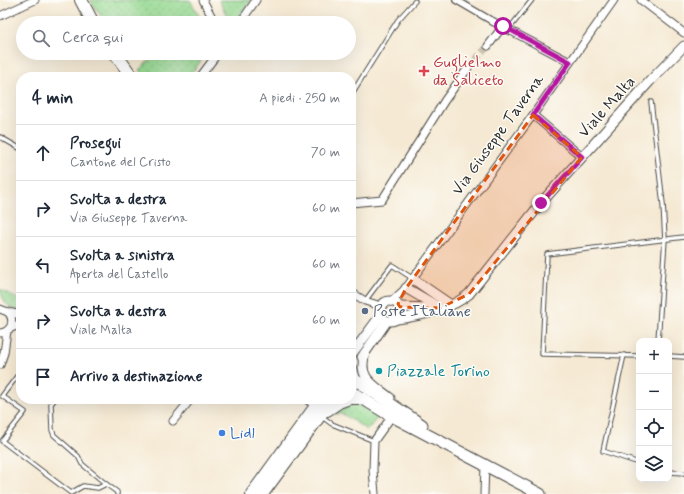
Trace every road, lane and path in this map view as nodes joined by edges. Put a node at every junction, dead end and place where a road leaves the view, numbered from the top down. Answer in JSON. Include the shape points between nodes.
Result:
{"nodes":[{"id":1,"x":35,"y":0,"type":"edge"},
{"id":2,"x":82,"y":0,"type":"edge"},
{"id":3,"x":203,"y":0,"type":"edge"},
{"id":4,"x":256,"y":0,"type":"edge"},
{"id":5,"x":415,"y":0,"type":"edge"},
{"id":6,"x":456,"y":0,"type":"edge"},
{"id":7,"x":532,"y":0,"type":"edge"},
{"id":8,"x":614,"y":0,"type":"edge"},
{"id":9,"x":640,"y":0,"type":"edge"},
{"id":10,"x":0,"y":16,"type":"edge"},
{"id":11,"x":90,"y":16,"type":"edge"},
{"id":12,"x":211,"y":16,"type":"edge"},
{"id":13,"x":245,"y":16,"type":"edge"},
{"id":14,"x":492,"y":21,"type":"joint"},
{"id":15,"x":506,"y":27,"type":"junction"},
{"id":16,"x":684,"y":33,"type":"edge"},
{"id":17,"x":488,"y":46,"type":"tunnel mouth"},
{"id":18,"x":684,"y":46,"type":"edge"},
{"id":19,"x":120,"y":60,"type":"edge"},
{"id":20,"x":213,"y":60,"type":"edge"},
{"id":21,"x":570,"y":62,"type":"junction"},
{"id":22,"x":468,"y":68,"type":"tunnel mouth"},
{"id":23,"x":128,"y":72,"type":"edge"},
{"id":24,"x":204,"y":72,"type":"edge"},
{"id":25,"x":356,"y":87,"type":"edge"},
{"id":26,"x":651,"y":102,"type":"dead end"},
{"id":27,"x":533,"y":115,"type":"junction"},
{"id":28,"x":0,"y":137,"type":"edge"},
{"id":29,"x":16,"y":146,"type":"edge"},
{"id":30,"x":582,"y":157,"type":"junction"},
{"id":31,"x":356,"y":203,"type":"edge"},
{"id":32,"x":684,"y":237,"type":"edge"},
{"id":33,"x":665,"y":239,"type":"junction"},
{"id":34,"x":413,"y":279,"type":"junction"},
{"id":35,"x":406,"y":288,"type":"junction"},
{"id":36,"x":356,"y":296,"type":"edge"},
{"id":37,"x":365,"y":301,"type":"junction"},
{"id":38,"x":0,"y":303,"type":"edge"},
{"id":39,"x":397,"y":304,"type":"junction"},
{"id":40,"x":451,"y":305,"type":"junction"},
{"id":41,"x":440,"y":308,"type":"junction"},
{"id":42,"x":4,"y":310,"type":"edge"},
{"id":43,"x":16,"y":314,"type":"edge"},
{"id":44,"x":387,"y":315,"type":"junction"},
{"id":45,"x":16,"y":326,"type":"edge"},
{"id":46,"x":5,"y":331,"type":"edge"},
{"id":47,"x":658,"y":338,"type":"edge"},
{"id":48,"x":356,"y":349,"type":"edge"},
{"id":49,"x":365,"y":353,"type":"junction"},
{"id":50,"x":624,"y":355,"type":"junction"},
{"id":51,"x":636,"y":356,"type":"edge"},
{"id":52,"x":672,"y":356,"type":"edge"},
{"id":53,"x":684,"y":357,"type":"edge"},
{"id":54,"x":0,"y":365,"type":"edge"},
{"id":55,"x":356,"y":369,"type":"edge"},
{"id":56,"x":16,"y":378,"type":"edge"},
{"id":57,"x":356,"y":379,"type":"edge"},
{"id":58,"x":356,"y":398,"type":"edge"},
{"id":59,"x":51,"y":404,"type":"edge"},
{"id":60,"x":187,"y":404,"type":"edge"},
{"id":61,"x":319,"y":404,"type":"edge"},
{"id":62,"x":335,"y":404,"type":"edge"},
{"id":63,"x":392,"y":416,"type":"junction"},
{"id":64,"x":412,"y":418,"type":"junction"},
{"id":65,"x":173,"y":421,"type":"dead end"},
{"id":66,"x":374,"y":441,"type":"junction"},
{"id":67,"x":444,"y":443,"type":"junction"},
{"id":68,"x":636,"y":462,"type":"edge"},
{"id":69,"x":485,"y":465,"type":"junction"},
{"id":70,"x":672,"y":472,"type":"edge"},
{"id":71,"x":684,"y":473,"type":"edge"},
{"id":72,"x":106,"y":484,"type":"junction"},
{"id":73,"x":117,"y":494,"type":"edge"},
{"id":74,"x":252,"y":494,"type":"edge"},
{"id":75,"x":262,"y":494,"type":"edge"},
{"id":76,"x":375,"y":494,"type":"edge"},
{"id":77,"x":484,"y":494,"type":"edge"},
{"id":78,"x":539,"y":494,"type":"edge"}],
"edges":[{"from":1,"to":10,"type":"street"},
{"from":2,"to":11,"type":"main road"},
{"from":3,"to":12,"type":"street"},
{"from":4,"to":13,"type":"street"},
{"from":5,"to":25,"type":"lane","via":[[398,20]]},
{"from":6,"to":14,"type":"street"},
{"from":7,"to":15,"type":"lane"},
{"from":8,"to":21,"type":"street","name":"Via Giuseppe Taverna"},
{"from":9,"to":16,"type":"street"},
{"from":14,"to":15,"type":"street"},
{"from":15,"to":17,"type":"street"},
{"from":15,"to":21,"type":"street"},
{"from":18,"to":30,"type":"street","name":"Viale Malta"},
{"from":19,"to":23,"type":"main road"},
{"from":20,"to":24,"type":"street"},
{"from":21,"to":27,"type":"street","name":"Via Giuseppe Taverna"},
{"from":22,"to":31,"type":"street","via":[[382,200]]},
{"from":26,"to":33,"type":"lane"},
{"from":27,"to":30,"type":"street"},
{"from":27,"to":34,"type":"street","name":"Via Giuseppe Taverna"},
{"from":28,"to":29,"type":"lane"},
{"from":30,"to":40,"type":"street","name":"Viale Malta","via":[[541,203],[469,294]]},
{"from":32,"to":33,"type":"lane"},
{"from":33,"to":47,"type":"lane"},
{"from":33,"to":50,"type":"lane","via":[[547,254],[542,354]]},
{"from":34,"to":35,"type":"street","name":"Via Giuseppe Taverna"},
{"from":34,"to":37,"type":"lane","via":[[392,265]]},
{"from":34,"to":40,"type":"street"},
{"from":35,"to":39,"type":"street","name":"Via Giuseppe Taverna"},
{"from":35,"to":41,"type":"street"},
{"from":36,"to":37,"type":"street"},
{"from":37,"to":44,"type":"street"},
{"from":38,"to":42,"type":"street"},
{"from":39,"to":41,"type":"street","name":"Viale Malta"},
{"from":39,"to":44,"type":"street","via":[[400,314]]},
{"from":39,"to":44,"type":"street","via":[[386,302]]},
{"from":40,"to":41,"type":"street","name":"Viale Malta"},
{"from":41,"to":44,"type":"street","name":"Viale Malta","via":[[421,315]]},
{"from":42,"to":43,"type":"street"},
{"from":42,"to":46,"type":"street","via":[[12,320],[11,326]]},
{"from":44,"to":48,"type":"street"},
{"from":44,"to":49,"type":"street"},
{"from":45,"to":46,"type":"street"},
{"from":46,"to":54,"type":"street","via":[[4,353]]},
{"from":49,"to":55,"type":"street"},
{"from":49,"to":64,"type":"street","via":[[362,371],[365,377]]},
{"from":50,"to":51,"type":"lane"},
{"from":50,"to":68,"type":"lane","via":[[602,451]]},
{"from":52,"to":53,"type":"lane"},
{"from":56,"to":72,"type":"lane","via":[[2,396],[24,412],[2,441],[71,493],[83,486],[98,488]]},
{"from":57,"to":64,"type":"main road"},
{"from":58,"to":63,"type":"main road"},
{"from":59,"to":72,"type":"lane","via":[[54,435]]},
{"from":60,"to":65,"type":"street"},
{"from":61,"to":62,"type":"main road"},
{"from":61,"to":66,"type":"lane","via":[[332,424]]},
{"from":61,"to":74,"type":"main road"},
{"from":61,"to":75,"type":"main road"},
{"from":63,"to":66,"type":"street"},
{"from":63,"to":67,"type":"main road"},
{"from":64,"to":67,"type":"main road"},
{"from":66,"to":76,"type":"street"},
{"from":67,"to":69,"type":"main road"},
{"from":69,"to":77,"type":"street"},
{"from":69,"to":78,"type":"main road"},
{"from":70,"to":71,"type":"lane"},
{"from":72,"to":73,"type":"lane","via":[[118,492]]}]}
